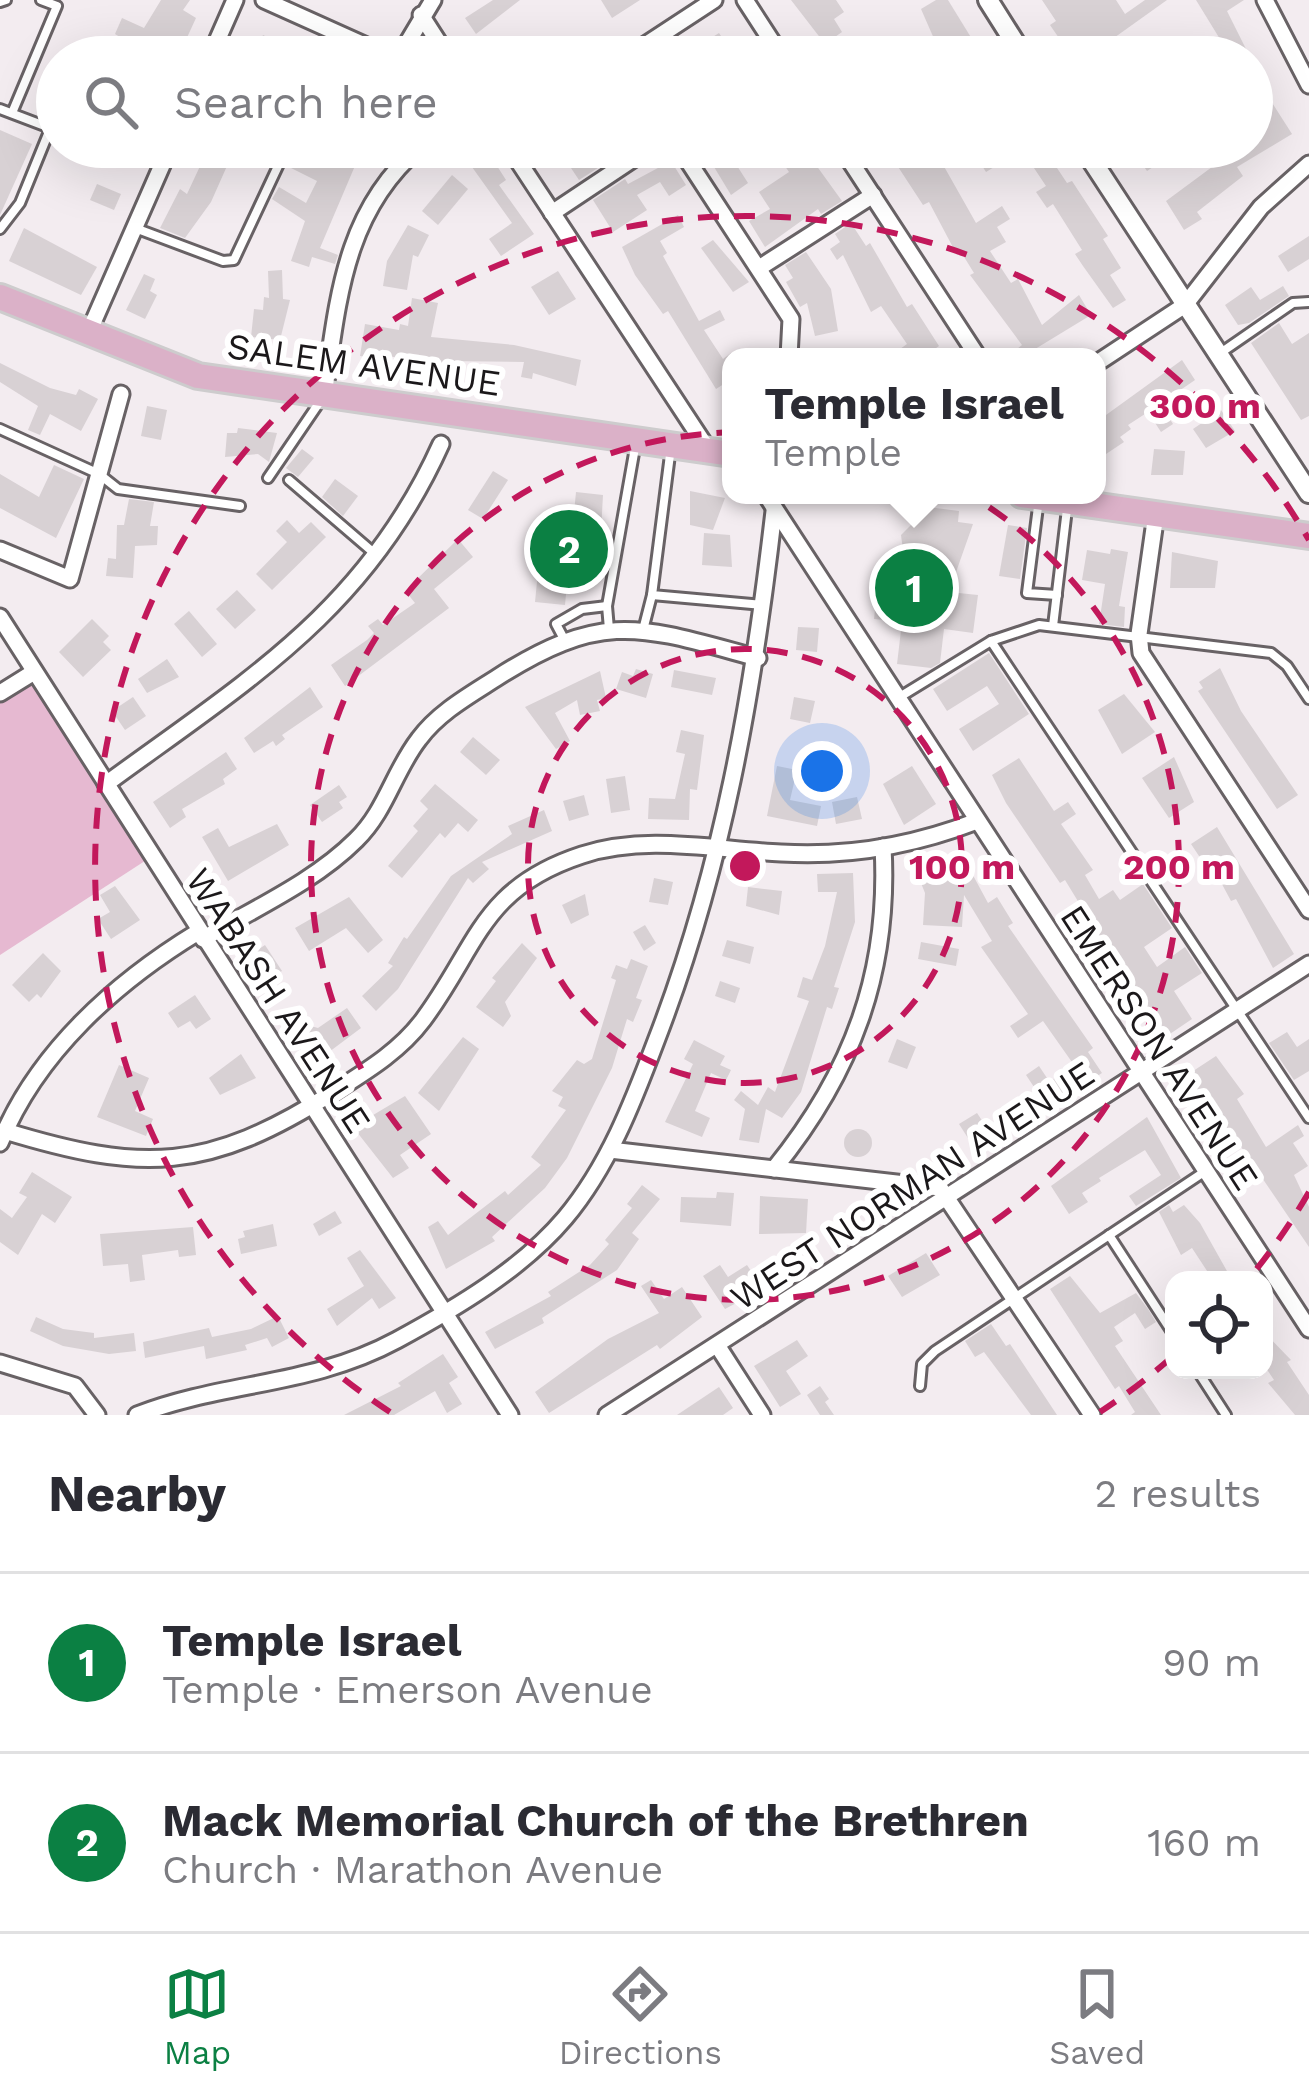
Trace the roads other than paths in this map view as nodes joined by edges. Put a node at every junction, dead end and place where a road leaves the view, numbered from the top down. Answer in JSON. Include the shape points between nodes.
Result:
{"nodes":[{"id":1,"x":41,"y":0,"type":"edge"},
{"id":2,"x":236,"y":0,"type":"edge"},
{"id":3,"x":264,"y":0,"type":"edge"},
{"id":4,"x":433,"y":0,"type":"edge"},
{"id":5,"x":714,"y":0,"type":"edge"},
{"id":6,"x":745,"y":0,"type":"edge"},
{"id":7,"x":988,"y":0,"type":"edge"},
{"id":8,"x":1265,"y":0,"type":"edge"},
{"id":9,"x":421,"y":14,"type":"junction"},
{"id":10,"x":44,"y":36,"type":"edge"},
{"id":11,"x":220,"y":36,"type":"edge"},
{"id":12,"x":334,"y":36,"type":"edge"},
{"id":13,"x":408,"y":36,"type":"edge"},
{"id":14,"x":435,"y":36,"type":"edge"},
{"id":15,"x":659,"y":36,"type":"edge"},
{"id":16,"x":768,"y":36,"type":"edge"},
{"id":17,"x":1011,"y":36,"type":"edge"},
{"id":18,"x":36,"y":55,"type":"edge"},
{"id":19,"x":1302,"y":57,"type":"edge"},
{"id":20,"x":1309,"y":85,"type":"edge"},
{"id":21,"x":0,"y":109,"type":"edge"},
{"id":22,"x":12,"y":113,"type":"junction"},
{"id":23,"x":36,"y":122,"type":"edge"},
{"id":24,"x":36,"y":163,"type":"edge"},
{"id":25,"x":1309,"y":164,"type":"edge"},
{"id":26,"x":161,"y":168,"type":"edge"},
{"id":27,"x":277,"y":168,"type":"edge"},
{"id":28,"x":400,"y":168,"type":"edge"},
{"id":29,"x":522,"y":168,"type":"edge"},
{"id":30,"x":620,"y":168,"type":"edge"},
{"id":31,"x":693,"y":168,"type":"edge"},
{"id":32,"x":856,"y":168,"type":"edge"},
{"id":33,"x":1097,"y":168,"type":"edge"},
{"id":34,"x":873,"y":194,"type":"junction"},
{"id":35,"x":552,"y":213,"type":"junction"},
{"id":36,"x":134,"y":228,"type":"junction"},
{"id":37,"x":0,"y":229,"type":"edge"},
{"id":38,"x":759,"y":268,"type":"junction"},
{"id":39,"x":0,"y":297,"type":"edge"},
{"id":40,"x":1309,"y":302,"type":"edge"},
{"id":41,"x":1185,"y":305,"type":"junction"},
{"id":42,"x":88,"y":334,"type":"junction"},
{"id":43,"x":789,"y":348,"type":"edge"},
{"id":44,"x":972,"y":348,"type":"edge"},
{"id":45,"x":1218,"y":355,"type":"junction"},
{"id":46,"x":1106,"y":357,"type":"edge"},
{"id":47,"x":121,"y":394,"type":"dead end"},
{"id":48,"x":324,"y":395,"type":"junction"},
{"id":49,"x":0,"y":429,"type":"edge"},
{"id":50,"x":636,"y":440,"type":"junction"},
{"id":51,"x":441,"y":444,"type":"dead end"},
{"id":52,"x":671,"y":445,"type":"junction"},
{"id":53,"x":720,"y":453,"type":"edge"},
{"id":54,"x":99,"y":474,"type":"junction"},
{"id":55,"x":268,"y":478,"type":"dead end"},
{"id":56,"x":289,"y":480,"type":"dead end"},
{"id":57,"x":1309,"y":493,"type":"edge"},
{"id":58,"x":770,"y":504,"type":"edge"},
{"id":59,"x":1031,"y":504,"type":"edge"},
{"id":60,"x":1082,"y":504,"type":"edge"},
{"id":61,"x":1104,"y":504,"type":"edge"},
{"id":62,"x":240,"y":506,"type":"dead end"},
{"id":63,"x":774,"y":512,"type":"junction"},
{"id":64,"x":1156,"y":514,"type":"junction"},
{"id":65,"x":1309,"y":536,"type":"edge"},
{"id":66,"x":0,"y":550,"type":"edge"},
{"id":67,"x":375,"y":553,"type":"junction"},
{"id":68,"x":652,"y":595,"type":"junction"},
{"id":69,"x":1057,"y":595,"type":"junction"},
{"id":70,"x":764,"y":605,"type":"junction"},
{"id":71,"x":607,"y":606,"type":"junction"},
{"id":72,"x":0,"y":617,"type":"edge"},
{"id":73,"x":1053,"y":626,"type":"junction"},
{"id":74,"x":608,"y":629,"type":"junction"},
{"id":75,"x":643,"y":629,"type":"junction"},
{"id":76,"x":1139,"y":634,"type":"junction"},
{"id":77,"x":564,"y":639,"type":"junction"},
{"id":78,"x":992,"y":640,"type":"junction"},
{"id":79,"x":758,"y":658,"type":"junction"},
{"id":80,"x":34,"y":672,"type":"junction"},
{"id":81,"x":0,"y":693,"type":"edge"},
{"id":82,"x":897,"y":699,"type":"junction"},
{"id":83,"x":1309,"y":699,"type":"edge"},
{"id":84,"x":106,"y":784,"type":"junction"},
{"id":85,"x":976,"y":821,"type":"junction"},
{"id":86,"x":883,"y":847,"type":"junction"},
{"id":87,"x":719,"y":848,"type":"junction"},
{"id":88,"x":1309,"y":910,"type":"edge"},
{"id":89,"x":200,"y":936,"type":"junction"},
{"id":90,"x":1309,"y":964,"type":"edge"},
{"id":91,"x":1237,"y":1009,"type":"junction"},
{"id":92,"x":1141,"y":1074,"type":"junction"},
{"id":93,"x":312,"y":1106,"type":"junction"},
{"id":94,"x":1309,"y":1118,"type":"edge"},
{"id":95,"x":2,"y":1137,"type":"edge"},
{"id":96,"x":610,"y":1150,"type":"junction"},
{"id":97,"x":774,"y":1169,"type":"junction"},
{"id":98,"x":1205,"y":1171,"type":"junction"},
{"id":99,"x":948,"y":1198,"type":"junction"},
{"id":100,"x":1108,"y":1234,"type":"junction"},
{"id":101,"x":1014,"y":1297,"type":"junction"},
{"id":102,"x":443,"y":1311,"type":"junction"},
{"id":103,"x":1165,"y":1321,"type":"edge"},
{"id":104,"x":1309,"y":1329,"type":"edge"},
{"id":105,"x":717,"y":1345,"type":"junction"},
{"id":106,"x":0,"y":1363,"type":"edge"},
{"id":107,"x":1203,"y":1379,"type":"edge"},
{"id":108,"x":920,"y":1386,"type":"dead end"},
{"id":109,"x":97,"y":1415,"type":"edge"},
{"id":110,"x":137,"y":1415,"type":"edge"},
{"id":111,"x":510,"y":1415,"type":"edge"},
{"id":112,"x":607,"y":1415,"type":"edge"},
{"id":113,"x":762,"y":1415,"type":"edge"},
{"id":114,"x":1092,"y":1415,"type":"edge"},
{"id":115,"x":1226,"y":1415,"type":"edge"}],
"edges":[{"from":1,"to":10,"type":"lane","via":[[57,5]]},
{"from":2,"to":11,"type":"street"},
{"from":3,"to":12,"type":"street"},
{"from":4,"to":9,"type":"street"},
{"from":5,"to":15,"type":"street"},
{"from":6,"to":16,"type":"street"},
{"from":7,"to":17,"type":"street"},
{"from":8,"to":19,"type":"street"},
{"from":9,"to":13,"type":"street"},
{"from":9,"to":14,"type":"street"},
{"from":18,"to":22,"type":"lane"},
{"from":19,"to":20,"type":"street"},
{"from":21,"to":22,"type":"lane"},
{"from":22,"to":23,"type":"lane"},
{"from":24,"to":37,"type":"lane"},
{"from":25,"to":41,"type":"street","via":[[1261,207]]},
{"from":26,"to":36,"type":"street"},
{"from":27,"to":36,"type":"lane","via":[[234,260]]},
{"from":28,"to":48,"type":"street","via":[[352,241]]},
{"from":29,"to":35,"type":"street"},
{"from":30,"to":35,"type":"street"},
{"from":31,"to":38,"type":"street"},
{"from":32,"to":34,"type":"street"},
{"from":33,"to":41,"type":"street"},
{"from":34,"to":38,"type":"street"},
{"from":34,"to":44,"type":"street"},
{"from":35,"to":53,"type":"street"},
{"from":36,"to":42,"type":"street"},
{"from":38,"to":43,"type":"street","via":[[791,320]]},
{"from":39,"to":42,"type":"main road","name":"SALEM AVENUE"},
{"from":40,"to":45,"type":"lane","via":[[1294,303]]},
{"from":41,"to":45,"type":"street"},
{"from":41,"to":46,"type":"street"},
{"from":42,"to":48,"type":"main road","name":"SALEM AVENUE","via":[[198,376]]},
{"from":45,"to":57,"type":"street"},
{"from":47,"to":54,"type":"street"},
{"from":48,"to":50,"type":"main road","name":"SALEM AVENUE"},
{"from":48,"to":55,"type":"lane"},
{"from":49,"to":54,"type":"lane"},
{"from":50,"to":52,"type":"main road","name":"SALEM AVENUE"},
{"from":50,"to":71,"type":"lane"},
{"from":51,"to":67,"type":"street"},
{"from":52,"to":53,"type":"main road","name":"SALEM AVENUE"},
{"from":52,"to":68,"type":"lane"},
{"from":54,"to":62,"type":"lane","via":[[118,489]]},
{"from":54,"to":66,"type":"street","via":[[70,578]]},
{"from":56,"to":67,"type":"lane"},
{"from":58,"to":63,"type":"street","name":"EMERSON AVENUE"},
{"from":59,"to":69,"type":"lane","via":[[1027,593]]},
{"from":60,"to":69,"type":"lane"},
{"from":61,"to":64,"type":"main road"},
{"from":63,"to":70,"type":"street"},
{"from":63,"to":82,"type":"street","name":"EMERSON AVENUE"},
{"from":64,"to":65,"type":"main road"},
{"from":64,"to":76,"type":"street"},
{"from":67,"to":84,"type":"street","via":[[269,666]]},
{"from":68,"to":70,"type":"lane"},
{"from":68,"to":75,"type":"lane"},
{"from":69,"to":73,"type":"lane"},
{"from":70,"to":79,"type":"street"},
{"from":71,"to":74,"type":"lane"},
{"from":71,"to":77,"type":"lane","via":[[556,624]]},
{"from":72,"to":80,"type":"street","name":"WABASH AVENUE"},
{"from":73,"to":76,"type":"lane"},
{"from":73,"to":78,"type":"lane","via":[[1017,628]]},
{"from":74,"to":75,"type":"street"},
{"from":74,"to":77,"type":"street"},
{"from":75,"to":79,"type":"street"},
{"from":76,"to":83,"type":"lane","via":[[1271,653]]},
{"from":76,"to":88,"type":"street","via":[[1141,652]]},
{"from":77,"to":89,"type":"street","via":[[431,724],[380,812],[337,857]]},
{"from":78,"to":82,"type":"lane"},
{"from":78,"to":91,"type":"lane"},
{"from":79,"to":87,"type":"street"},
{"from":80,"to":81,"type":"street"},
{"from":80,"to":84,"type":"street","name":"WABASH AVENUE"},
{"from":82,"to":85,"type":"street","name":"EMERSON AVENUE"},
{"from":84,"to":89,"type":"street","name":"WABASH AVENUE"},
{"from":85,"to":86,"type":"street"},
{"from":85,"to":92,"type":"street","name":"EMERSON AVENUE"},
{"from":86,"to":87,"type":"street","via":[[804,854]]},
{"from":86,"to":97,"type":"street","via":[[883,930],[869,1000],[820,1110]]},
{"from":87,"to":93,"type":"street","via":[[619,847],[533,878],[477,928],[408,1037]]},
{"from":87,"to":96,"type":"street","via":[[668,1009]]},
{"from":89,"to":93,"type":"street","name":"WABASH AVENUE"},
{"from":89,"to":95,"type":"street","via":[[137,971],[80,1024]]},
{"from":90,"to":91,"type":"street","name":"WEST NORMAN AVENUE"},
{"from":91,"to":92,"type":"street","name":"WEST NORMAN AVENUE"},
{"from":91,"to":94,"type":"lane"},
{"from":92,"to":98,"type":"street","name":"EMERSON AVENUE"},
{"from":92,"to":99,"type":"street","name":"WEST NORMAN AVENUE"},
{"from":93,"to":95,"type":"street","via":[[244,1142],[154,1160]]},
{"from":93,"to":102,"type":"street","name":"WABASH AVENUE"},
{"from":96,"to":97,"type":"street"},
{"from":96,"to":102,"type":"street","via":[[542,1242]]},
{"from":97,"to":99,"type":"street","via":[[931,1184]]},
{"from":98,"to":100,"type":"lane"},
{"from":98,"to":104,"type":"street","name":"EMERSON AVENUE"},
{"from":99,"to":101,"type":"street"},
{"from":99,"to":105,"type":"street","name":"WEST NORMAN AVENUE"},
{"from":100,"to":101,"type":"lane"},
{"from":100,"to":103,"type":"lane"},
{"from":101,"to":108,"type":"lane","via":[[935,1351],[922,1364]]},
{"from":101,"to":114,"type":"street"},
{"from":102,"to":110,"type":"street","via":[[327,1370]]},
{"from":102,"to":111,"type":"street","name":"WABASH AVENUE"},
{"from":105,"to":112,"type":"street","name":"WEST NORMAN AVENUE"},
{"from":105,"to":113,"type":"street"},
{"from":106,"to":109,"type":"street","via":[[75,1386]]},
{"from":107,"to":115,"type":"lane"}]}
